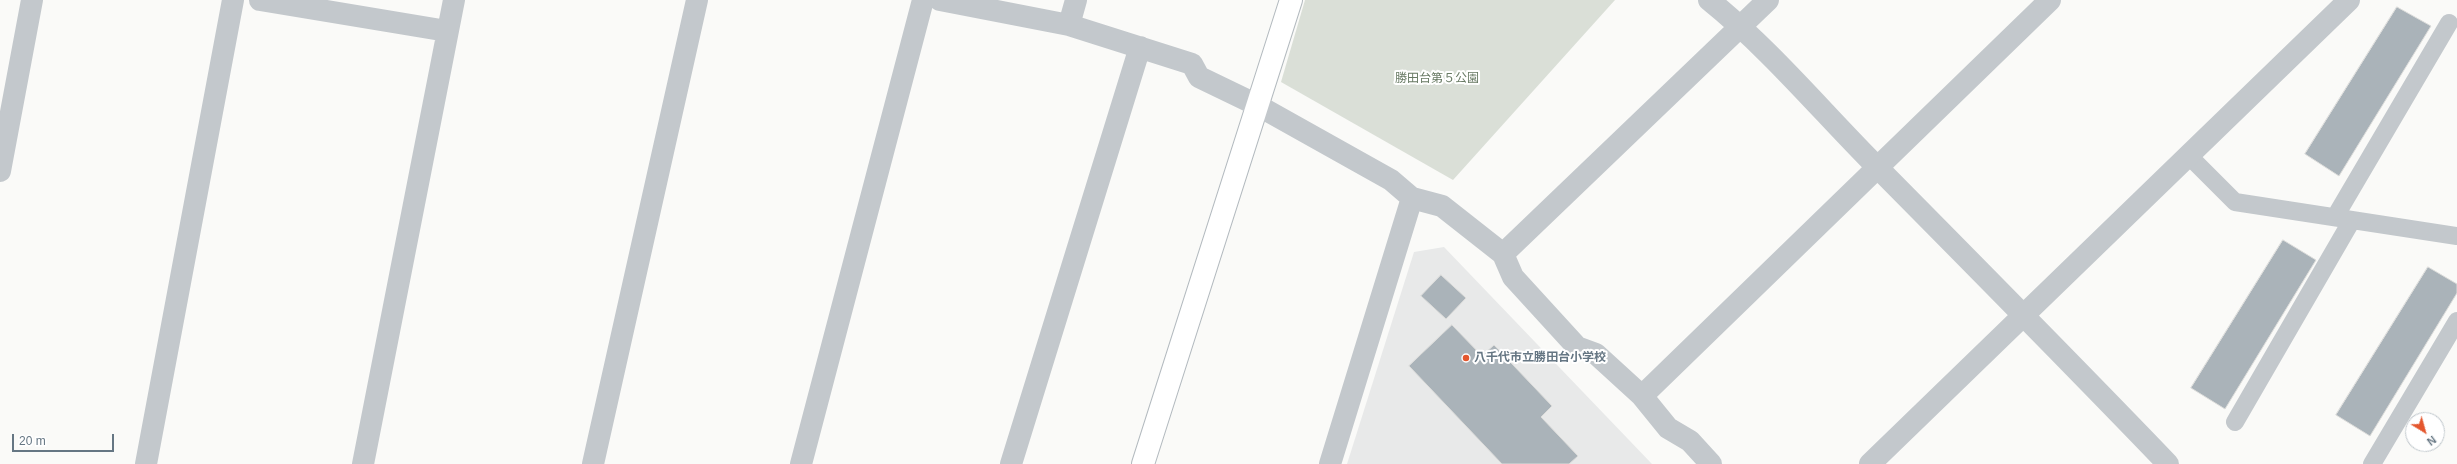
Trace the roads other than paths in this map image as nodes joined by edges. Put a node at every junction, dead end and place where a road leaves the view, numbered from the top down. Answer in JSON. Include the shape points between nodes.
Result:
{"nodes":[{"id":1,"x":32,"y":0,"type":"edge"},
{"id":2,"x":233,"y":0,"type":"edge"},
{"id":3,"x":260,"y":0,"type":"edge"},
{"id":4,"x":454,"y":0,"type":"edge"},
{"id":5,"x":697,"y":0,"type":"edge"},
{"id":6,"x":923,"y":0,"type":"edge"},
{"id":7,"x":940,"y":0,"type":"edge"},
{"id":8,"x":1076,"y":0,"type":"edge"},
{"id":9,"x":1291,"y":0,"type":"edge"},
{"id":10,"x":1709,"y":0,"type":"edge"},
{"id":11,"x":1768,"y":0,"type":"edge"},
{"id":12,"x":2050,"y":0,"type":"edge"},
{"id":13,"x":2349,"y":0,"type":"edge"},
{"id":14,"x":2449,"y":23,"type":"dead end"},
{"id":15,"x":1069,"y":26,"type":"junction"},
{"id":16,"x":1741,"y":26,"type":"junction"},
{"id":17,"x":447,"y":31,"type":"junction"},
{"id":18,"x":1140,"y":47,"type":"junction"},
{"id":19,"x":1257,"y":105,"type":"junction"},
{"id":20,"x":2188,"y":155,"type":"junction"},
{"id":21,"x":1877,"y":168,"type":"junction"},
{"id":22,"x":0,"y":171,"type":"edge"},
{"id":23,"x":1412,"y":198,"type":"junction"},
{"id":24,"x":2343,"y":219,"type":"junction"},
{"id":25,"x":2457,"y":236,"type":"edge"},
{"id":26,"x":1503,"y":254,"type":"junction"},
{"id":27,"x":2024,"y":314,"type":"junction"},
{"id":28,"x":2457,"y":321,"type":"edge"},
{"id":29,"x":1642,"y":396,"type":"junction"},
{"id":30,"x":2235,"y":422,"type":"dead end"},
{"id":31,"x":146,"y":464,"type":"edge"},
{"id":32,"x":363,"y":464,"type":"edge"},
{"id":33,"x":592,"y":464,"type":"edge"},
{"id":34,"x":801,"y":464,"type":"edge"},
{"id":35,"x":1011,"y":464,"type":"edge"},
{"id":36,"x":1143,"y":464,"type":"edge"},
{"id":37,"x":1330,"y":464,"type":"edge"},
{"id":38,"x":1711,"y":464,"type":"edge"},
{"id":39,"x":1870,"y":464,"type":"edge"},
{"id":40,"x":2168,"y":464,"type":"edge"},
{"id":41,"x":2372,"y":464,"type":"edge"}],
"edges":[{"from":1,"to":22,"type":"street"},
{"from":2,"to":31,"type":"street"},
{"from":3,"to":17,"type":"street"},
{"from":4,"to":17,"type":"street"},
{"from":5,"to":33,"type":"street"},
{"from":6,"to":34,"type":"street"},
{"from":7,"to":15,"type":"street"},
{"from":8,"to":15,"type":"street"},
{"from":9,"to":19,"type":"street"},
{"from":10,"to":16,"type":"street"},
{"from":11,"to":16,"type":"street"},
{"from":12,"to":21,"type":"street"},
{"from":13,"to":20,"type":"street"},
{"from":14,"to":24,"type":"lane"},
{"from":15,"to":18,"type":"street"},
{"from":16,"to":21,"type":"street"},
{"from":16,"to":26,"type":"street"},
{"from":17,"to":32,"type":"street"},
{"from":18,"to":19,"type":"street","via":[[1192,64],[1199,76]]},
{"from":18,"to":35,"type":"street"},
{"from":19,"to":23,"type":"street","via":[[1391,180]]},
{"from":19,"to":36,"type":"street"},
{"from":20,"to":24,"type":"lane","via":[[2235,202]]},
{"from":20,"to":27,"type":"street"},
{"from":21,"to":27,"type":"street"},
{"from":21,"to":29,"type":"street"},
{"from":23,"to":26,"type":"street","via":[[1442,206]]},
{"from":23,"to":37,"type":"street"},
{"from":24,"to":25,"type":"lane"},
{"from":24,"to":30,"type":"lane"},
{"from":26,"to":29,"type":"street","via":[[1513,277],[1577,347],[1596,354]]},
{"from":27,"to":39,"type":"street"},
{"from":27,"to":40,"type":"street"},
{"from":28,"to":41,"type":"lane"},
{"from":29,"to":38,"type":"street","via":[[1668,428],[1690,441]]}]}
